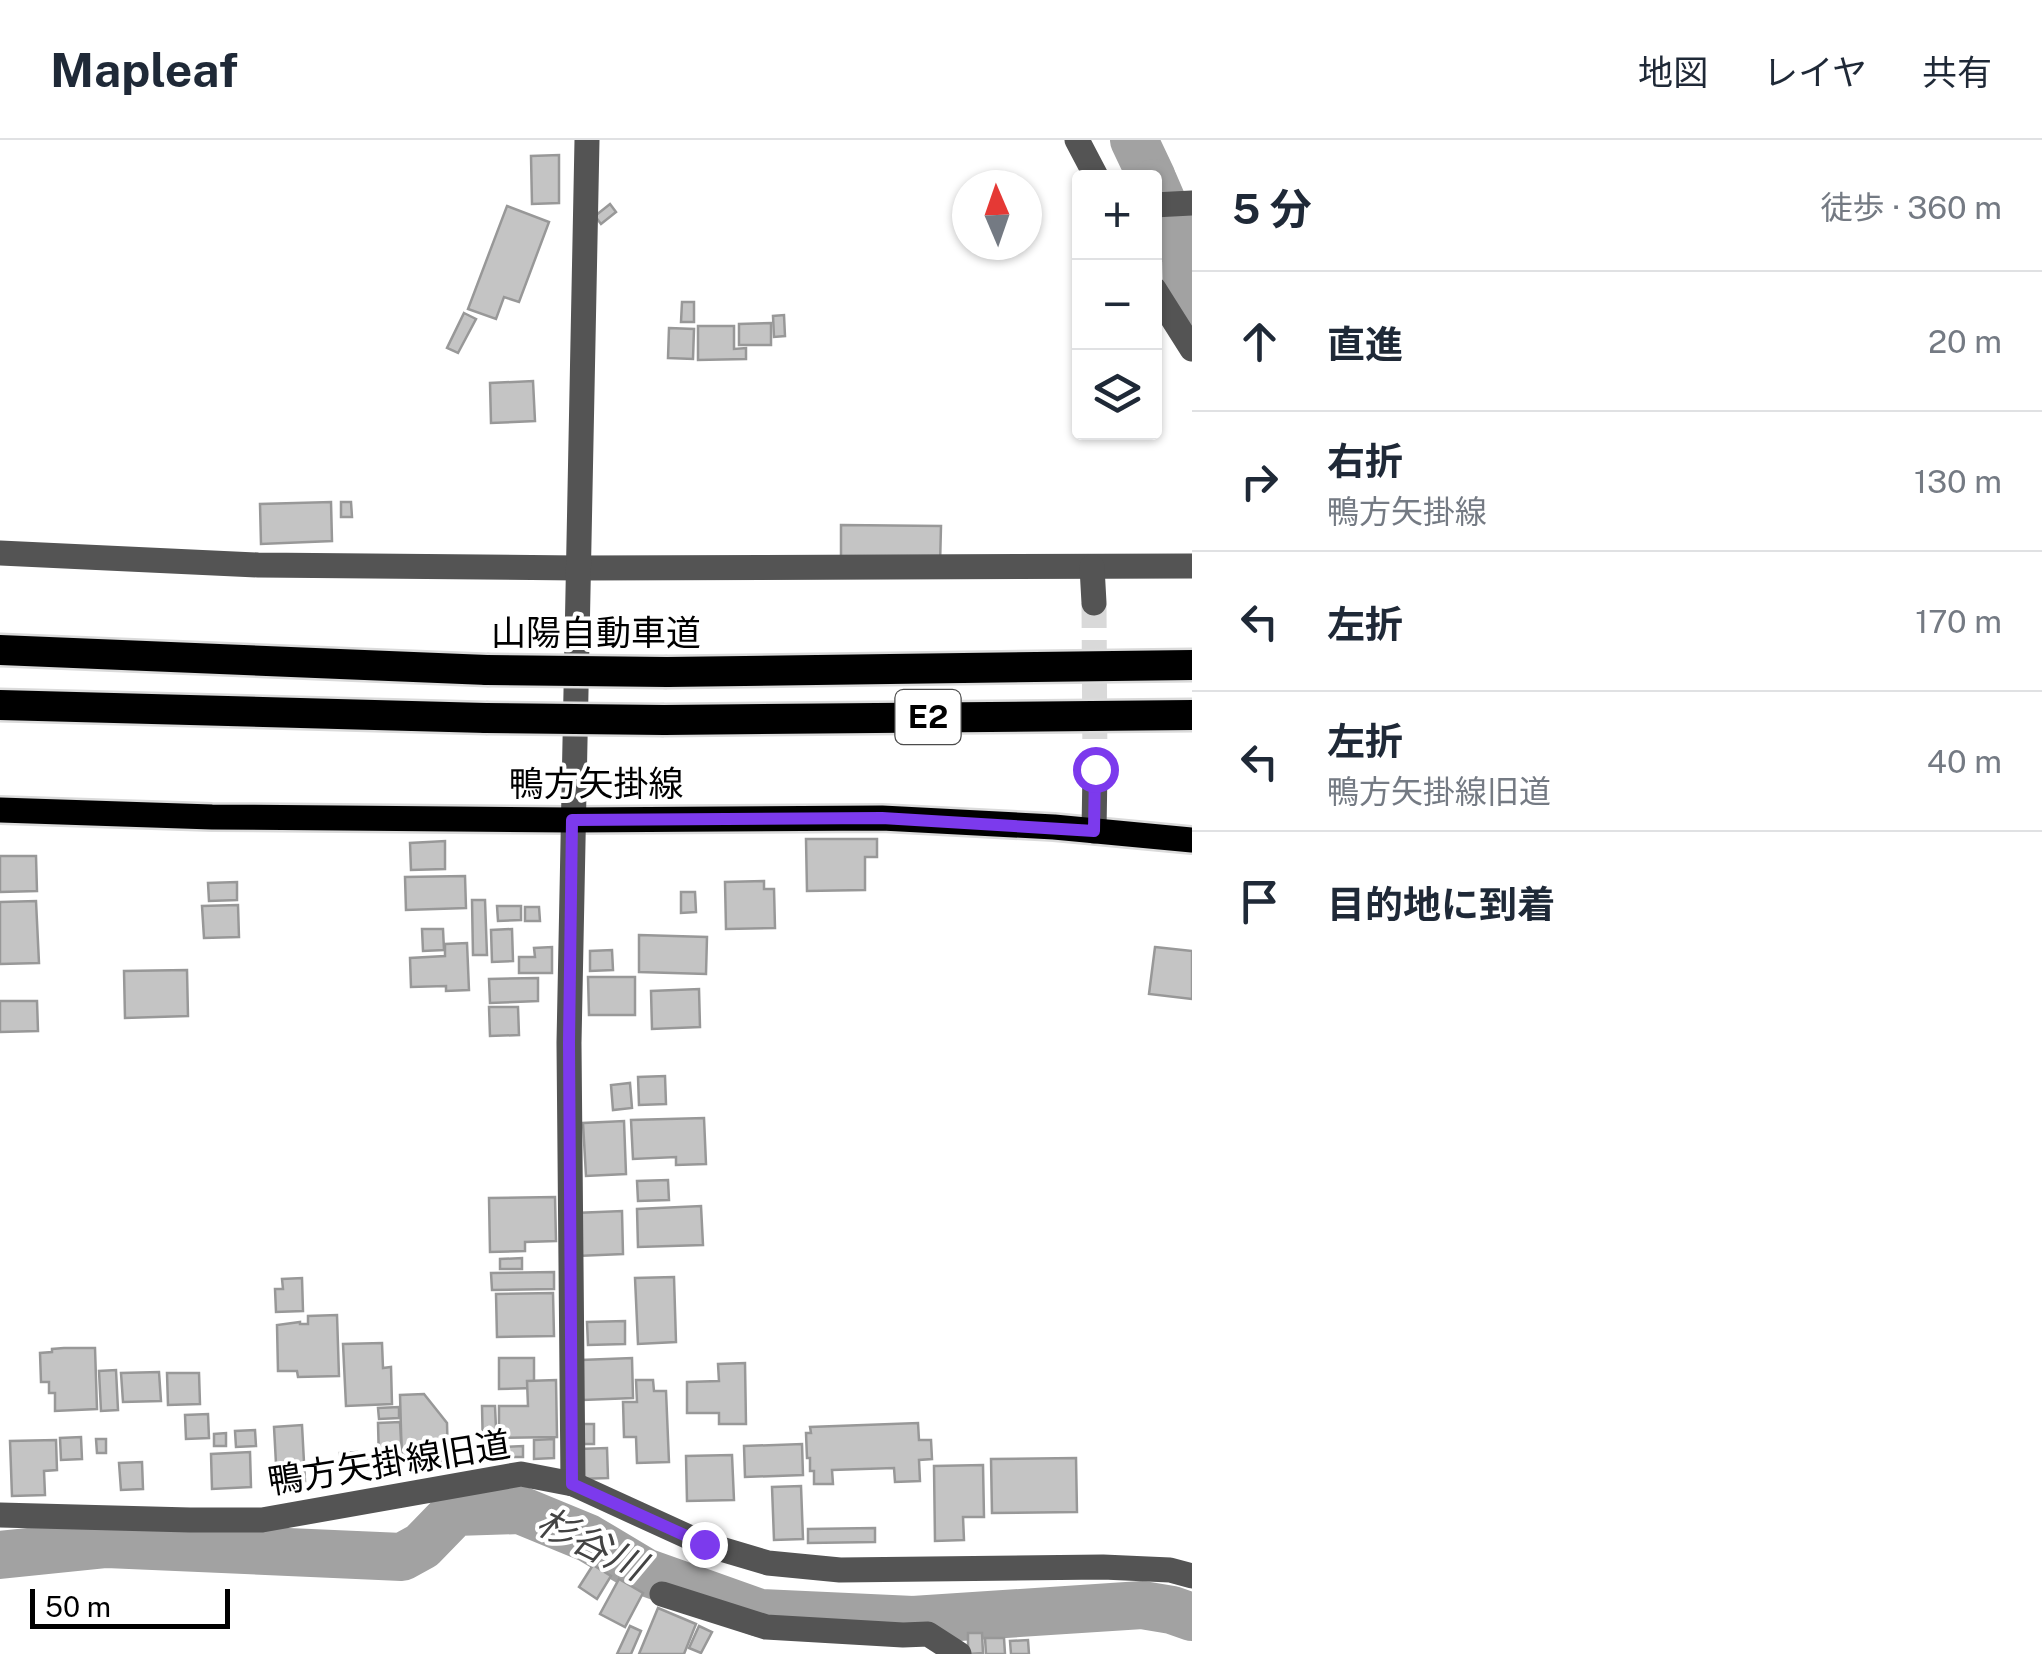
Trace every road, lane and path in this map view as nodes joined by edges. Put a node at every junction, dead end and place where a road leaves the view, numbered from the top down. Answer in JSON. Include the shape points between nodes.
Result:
{"nodes":[{"id":1,"x":586,"y":140,"type":"edge"},
{"id":2,"x":1076,"y":140,"type":"edge"},
{"id":3,"x":1093,"y":170,"type":"edge"},
{"id":4,"x":1162,"y":301,"type":"edge"},
{"id":5,"x":1192,"y":348,"type":"edge"},
{"id":6,"x":0,"y":553,"type":"edge"},
{"id":7,"x":1092,"y":566,"type":"junction"},
{"id":8,"x":1192,"y":566,"type":"edge"},
{"id":9,"x":578,"y":568,"type":"junction"},
{"id":10,"x":1094,"y":603,"type":"tunnel mouth"},
{"id":11,"x":0,"y":650,"type":"edge"},
{"id":12,"x":1192,"y":665,"type":"edge"},
{"id":13,"x":0,"y":705,"type":"edge"},
{"id":14,"x":1192,"y":714,"type":"edge"},
{"id":15,"x":1095,"y":769,"type":"tunnel mouth"},
{"id":16,"x":0,"y":810,"type":"edge"},
{"id":17,"x":572,"y":820,"type":"junction"},
{"id":18,"x":1094,"y":831,"type":"junction"},
{"id":19,"x":1192,"y":840,"type":"edge"},
{"id":20,"x":572,"y":1484,"type":"junction"},
{"id":21,"x":0,"y":1515,"type":"edge"},
{"id":22,"x":1192,"y":1576,"type":"edge"},
{"id":23,"x":662,"y":1594,"type":"dead end"},
{"id":24,"x":959,"y":1654,"type":"edge"}],
"edges":[{"from":1,"to":9,"type":"street"},
{"from":2,"to":3,"type":"street"},
{"from":4,"to":5,"type":"street"},
{"from":6,"to":9,"type":"street","via":[[258,565]]},
{"from":7,"to":8,"type":"street"},
{"from":7,"to":9,"type":"street"},
{"from":7,"to":10,"type":"street"},
{"from":9,"to":17,"type":"street"},
{"from":11,"to":12,"type":"highway","name":"山陽自動車道","number":"E2","bridge":true,"via":[[487,670]]},
{"from":13,"to":14,"type":"highway","number":"E2","bridge":true,"via":[[664,720]]},
{"from":15,"to":18,"type":"street"},
{"from":16,"to":17,"type":"main road","name":"鴨方矢掛線"},
{"from":17,"to":18,"type":"main road","name":"鴨方矢掛線","via":[[882,818]]},
{"from":17,"to":20,"type":"street"},
{"from":18,"to":19,"type":"main road","name":"鴨方矢掛線"},
{"from":20,"to":21,"type":"street","name":"鴨方矢掛線旧道","via":[[522,1474],[262,1520]]},
{"from":20,"to":22,"type":"street","name":"鴨方矢掛線旧道","via":[[704,1544],[768,1563],[840,1570],[1103,1567]]},
{"from":23,"to":24,"type":"street","via":[[766,1627],[928,1634]]}]}
